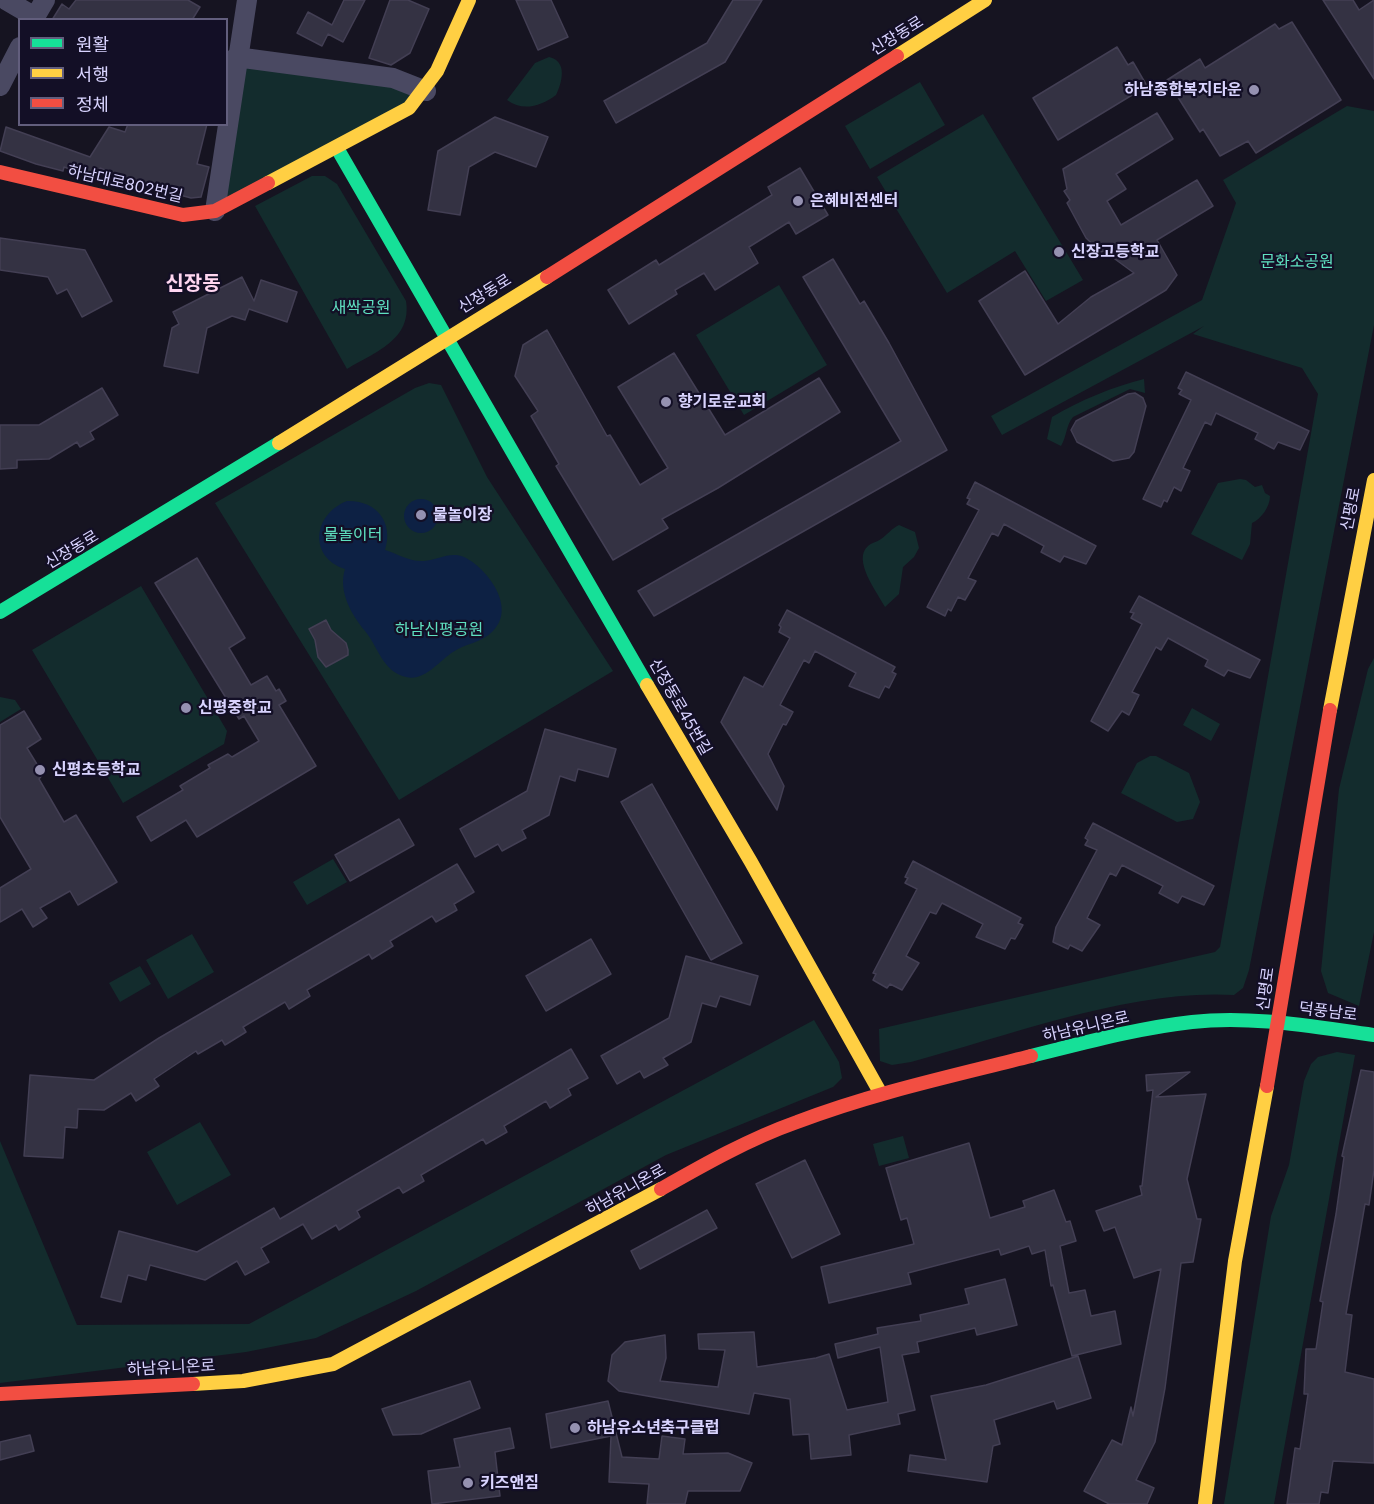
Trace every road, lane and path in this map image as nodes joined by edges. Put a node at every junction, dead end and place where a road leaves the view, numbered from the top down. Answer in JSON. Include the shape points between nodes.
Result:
{"nodes":[{"id":1,"x":6,"y":0,"type":"edge"},
{"id":2,"x":45,"y":0,"type":"edge"},
{"id":3,"x":247,"y":0,"type":"edge"},
{"id":4,"x":469,"y":0,"type":"edge"},
{"id":5,"x":985,"y":0,"type":"edge"},
{"id":6,"x":34,"y":18,"type":"edge"},
{"id":7,"x":18,"y":51,"type":"edge"},
{"id":8,"x":236,"y":57,"type":"junction"},
{"id":9,"x":0,"y":86,"type":"edge"},
{"id":10,"x":426,"y":92,"type":"junction"},
{"id":11,"x":228,"y":116,"type":"edge"},
{"id":12,"x":227,"y":126,"type":"edge"},
{"id":13,"x":337,"y":148,"type":"junction"},
{"id":14,"x":0,"y":172,"type":"edge"},
{"id":15,"x":215,"y":211,"type":"junction"},
{"id":16,"x":447,"y":338,"type":"junction"},
{"id":17,"x":1374,"y":480,"type":"edge"},
{"id":18,"x":0,"y":612,"type":"edge"},
{"id":19,"x":1278,"y":1022,"type":"junction"},
{"id":20,"x":1374,"y":1035,"type":"edge"},
{"id":21,"x":881,"y":1094,"type":"junction"},
{"id":22,"x":0,"y":1394,"type":"edge"},
{"id":23,"x":1205,"y":1504,"type":"edge"}],
"edges":[{"from":1,"to":6,"type":"street"},
{"from":2,"to":6,"type":"street"},
{"from":3,"to":8,"type":"street"},
{"from":4,"to":10,"type":"main road","name":"하남대로802번길"},
{"from":5,"to":16,"type":"main road","name":"신장동로"},
{"from":7,"to":9,"type":"street"},
{"from":8,"to":10,"type":"street","via":[[393,78]]},
{"from":8,"to":11,"type":"street"},
{"from":10,"to":13,"type":"main road","name":"하남대로802번길","via":[[409,108]]},
{"from":12,"to":15,"type":"street"},
{"from":13,"to":15,"type":"main road","name":"하남대로802번길"},
{"from":13,"to":16,"type":"main road"},
{"from":14,"to":15,"type":"main road","name":"하남대로802번길","via":[[183,215]]},
{"from":16,"to":18,"type":"main road","name":"신장동로"},
{"from":16,"to":21,"type":"main road","name":"신장동로45번길"},
{"from":17,"to":19,"type":"main road","name":"신평로","via":[[1318,771]]},
{"from":19,"to":20,"type":"main road","name":"덕풍남로"},
{"from":19,"to":21,"type":"main road","name":"하남유니온로","via":[[1193,1022],[1096,1040]]},
{"from":19,"to":23,"type":"main road","name":"신평로","via":[[1235,1261]]},
{"from":21,"to":22,"type":"main road","name":"하남유니온로","via":[[796,1122],[727,1152],[333,1364],[243,1381]]}]}
